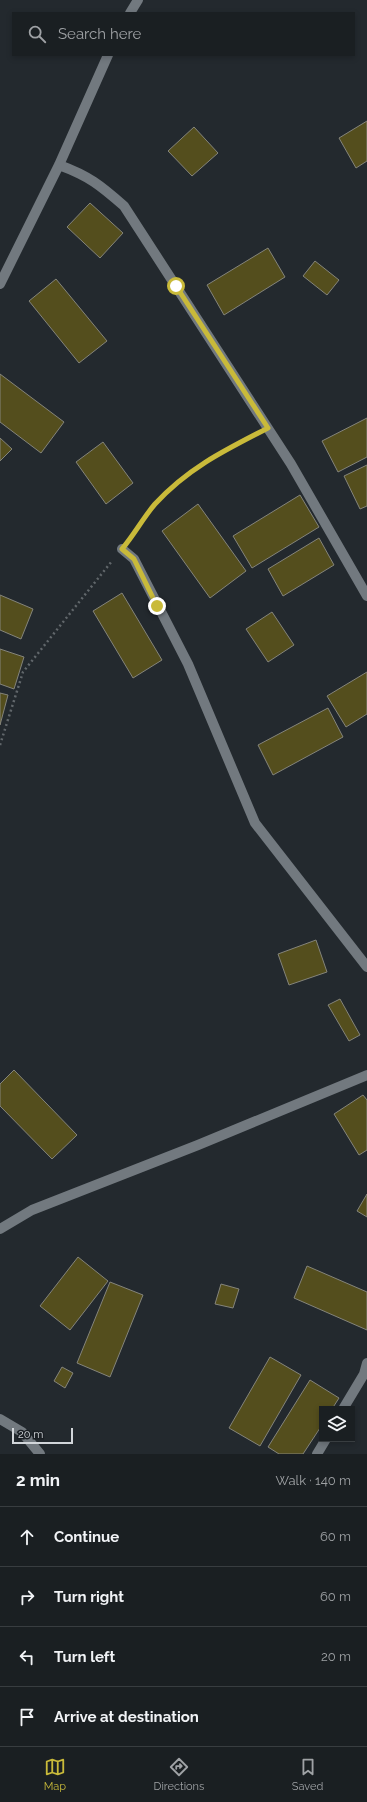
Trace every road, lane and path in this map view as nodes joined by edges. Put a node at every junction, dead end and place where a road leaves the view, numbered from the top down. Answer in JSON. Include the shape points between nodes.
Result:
{"nodes":[{"id":1,"x":138,"y":0,"type":"edge"},
{"id":2,"x":131,"y":12,"type":"edge"},
{"id":3,"x":108,"y":56,"type":"edge"},
{"id":4,"x":59,"y":165,"type":"junction"},
{"id":5,"x":0,"y":284,"type":"edge"},
{"id":6,"x":268,"y":428,"type":"junction"},
{"id":7,"x":122,"y":549,"type":"junction"},
{"id":8,"x":367,"y":596,"type":"edge"},
{"id":9,"x":0,"y":746,"type":"edge"},
{"id":10,"x":367,"y":967,"type":"edge"},
{"id":11,"x":367,"y":1075,"type":"edge"},
{"id":12,"x":0,"y":1229,"type":"edge"},
{"id":13,"x":367,"y":1364,"type":"edge"},
{"id":14,"x":345,"y":1406,"type":"edge"},
{"id":15,"x":0,"y":1419,"type":"edge"},
{"id":16,"x":324,"y":1442,"type":"edge"},
{"id":17,"x":40,"y":1454,"type":"edge"},
{"id":18,"x":318,"y":1454,"type":"edge"}],
"edges":[{"from":1,"to":2,"type":"street"},
{"from":3,"to":4,"type":"street"},
{"from":4,"to":5,"type":"street"},
{"from":4,"to":6,"type":"street","via":[[81,173],[99,184],[124,206]]},
{"from":6,"to":7,"type":"path","via":[[210,458],[175,484],[154,506]]},
{"from":6,"to":8,"type":"street"},
{"from":7,"to":9,"type":"path","via":[[24,672]]},
{"from":7,"to":10,"type":"street","via":[[134,559],[188,664],[255,823]]},
{"from":11,"to":12,"type":"street","via":[[32,1210]]},
{"from":13,"to":14,"type":"street","via":[[364,1374]]},
{"from":15,"to":17,"type":"street","via":[[22,1432]]},
{"from":16,"to":18,"type":"street"}]}
